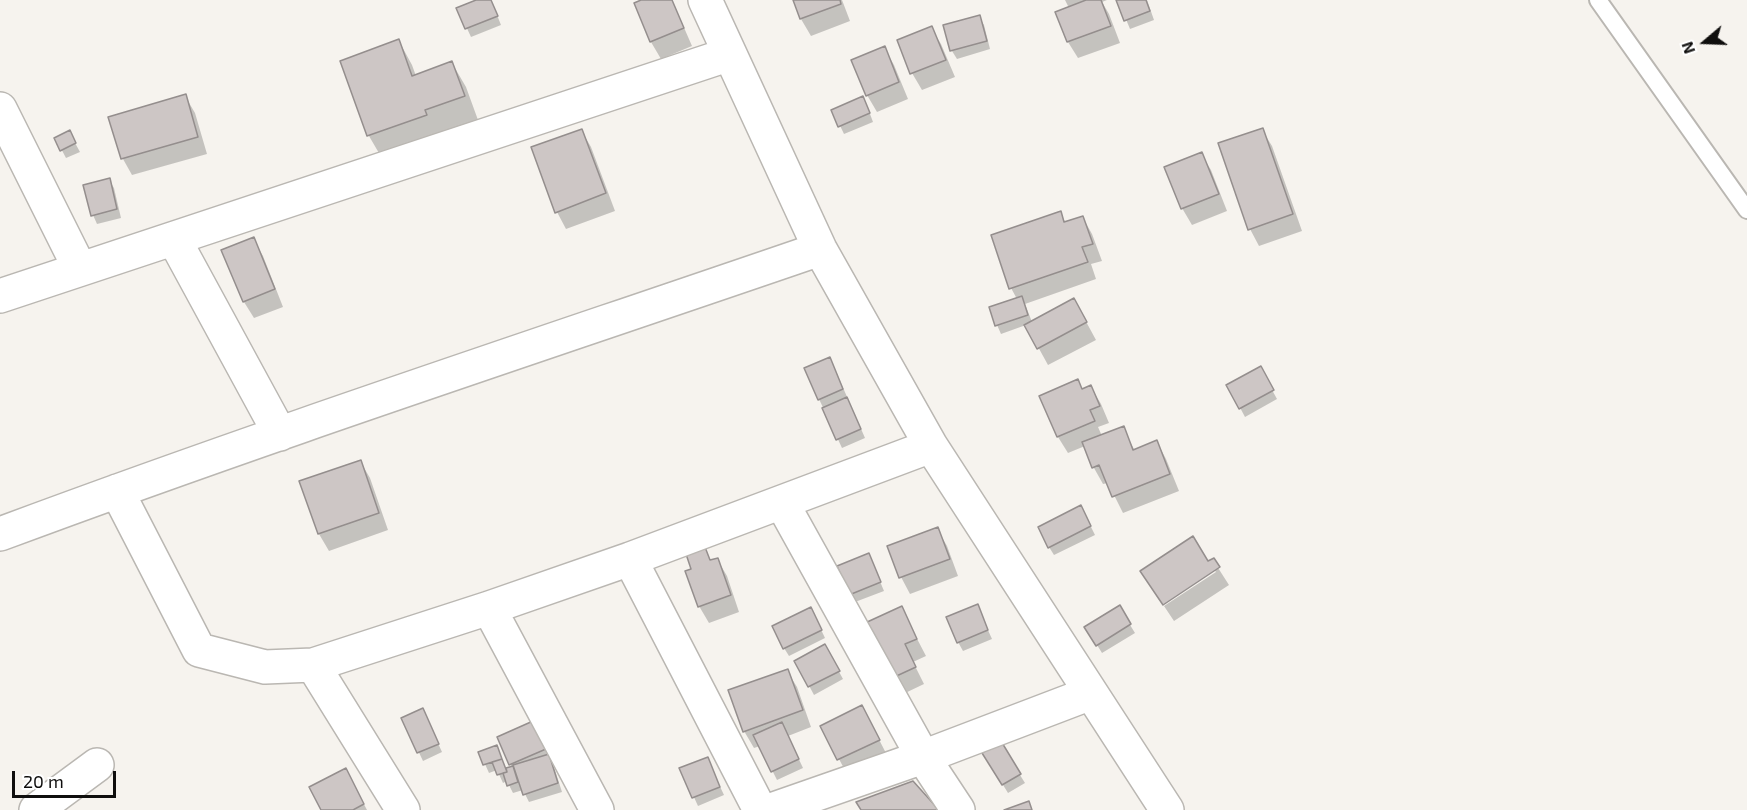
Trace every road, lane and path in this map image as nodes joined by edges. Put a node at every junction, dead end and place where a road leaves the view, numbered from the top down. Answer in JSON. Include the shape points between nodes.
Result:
{"nodes":[{"id":1,"x":705,"y":0,"type":"edge"},
{"id":2,"x":1598,"y":0,"type":"edge"},
{"id":3,"x":730,"y":54,"type":"junction"},
{"id":4,"x":0,"y":109,"type":"edge"},
{"id":5,"x":1747,"y":210,"type":"edge"},
{"id":6,"x":174,"y":239,"type":"junction"},
{"id":7,"x":820,"y":249,"type":"junction"},
{"id":8,"x":80,"y":269,"type":"junction"},
{"id":9,"x":0,"y":296,"type":"edge"},
{"id":10,"x":279,"y":434,"type":"junction"},
{"id":11,"x":931,"y":446,"type":"junction"},
{"id":12,"x":117,"y":490,"type":"junction"},
{"id":13,"x":782,"y":503,"type":"junction"},
{"id":14,"x":0,"y":534,"type":"edge"},
{"id":15,"x":630,"y":559,"type":"junction"},
{"id":16,"x":489,"y":608,"type":"junction"},
{"id":17,"x":313,"y":665,"type":"junction"},
{"id":18,"x":1091,"y":693,"type":"junction"},
{"id":19,"x":922,"y":757,"type":"junction"},
{"id":20,"x":97,"y":765,"type":"dead end"},
{"id":21,"x":773,"y":809,"type":"edge"},
{"id":22,"x":36,"y":810,"type":"edge"},
{"id":23,"x":403,"y":810,"type":"edge"},
{"id":24,"x":597,"y":810,"type":"edge"},
{"id":25,"x":958,"y":810,"type":"edge"},
{"id":26,"x":1167,"y":810,"type":"edge"}],
"edges":[{"from":1,"to":3,"type":"street"},
{"from":2,"to":5,"type":"lane"},
{"from":3,"to":6,"type":"street"},
{"from":3,"to":7,"type":"street"},
{"from":4,"to":8,"type":"street"},
{"from":6,"to":8,"type":"street"},
{"from":6,"to":10,"type":"street"},
{"from":7,"to":10,"type":"street"},
{"from":7,"to":11,"type":"street"},
{"from":8,"to":9,"type":"street"},
{"from":10,"to":12,"type":"street"},
{"from":11,"to":13,"type":"street"},
{"from":11,"to":18,"type":"street"},
{"from":12,"to":14,"type":"street"},
{"from":12,"to":17,"type":"street","via":[[199,650],[265,666]]},
{"from":13,"to":15,"type":"street"},
{"from":13,"to":19,"type":"street"},
{"from":15,"to":16,"type":"street"},
{"from":15,"to":21,"type":"street"},
{"from":16,"to":17,"type":"street"},
{"from":16,"to":24,"type":"street"},
{"from":17,"to":23,"type":"street"},
{"from":18,"to":19,"type":"street"},
{"from":18,"to":26,"type":"street"},
{"from":19,"to":21,"type":"street"},
{"from":19,"to":25,"type":"street"},
{"from":20,"to":22,"type":"street"}]}
